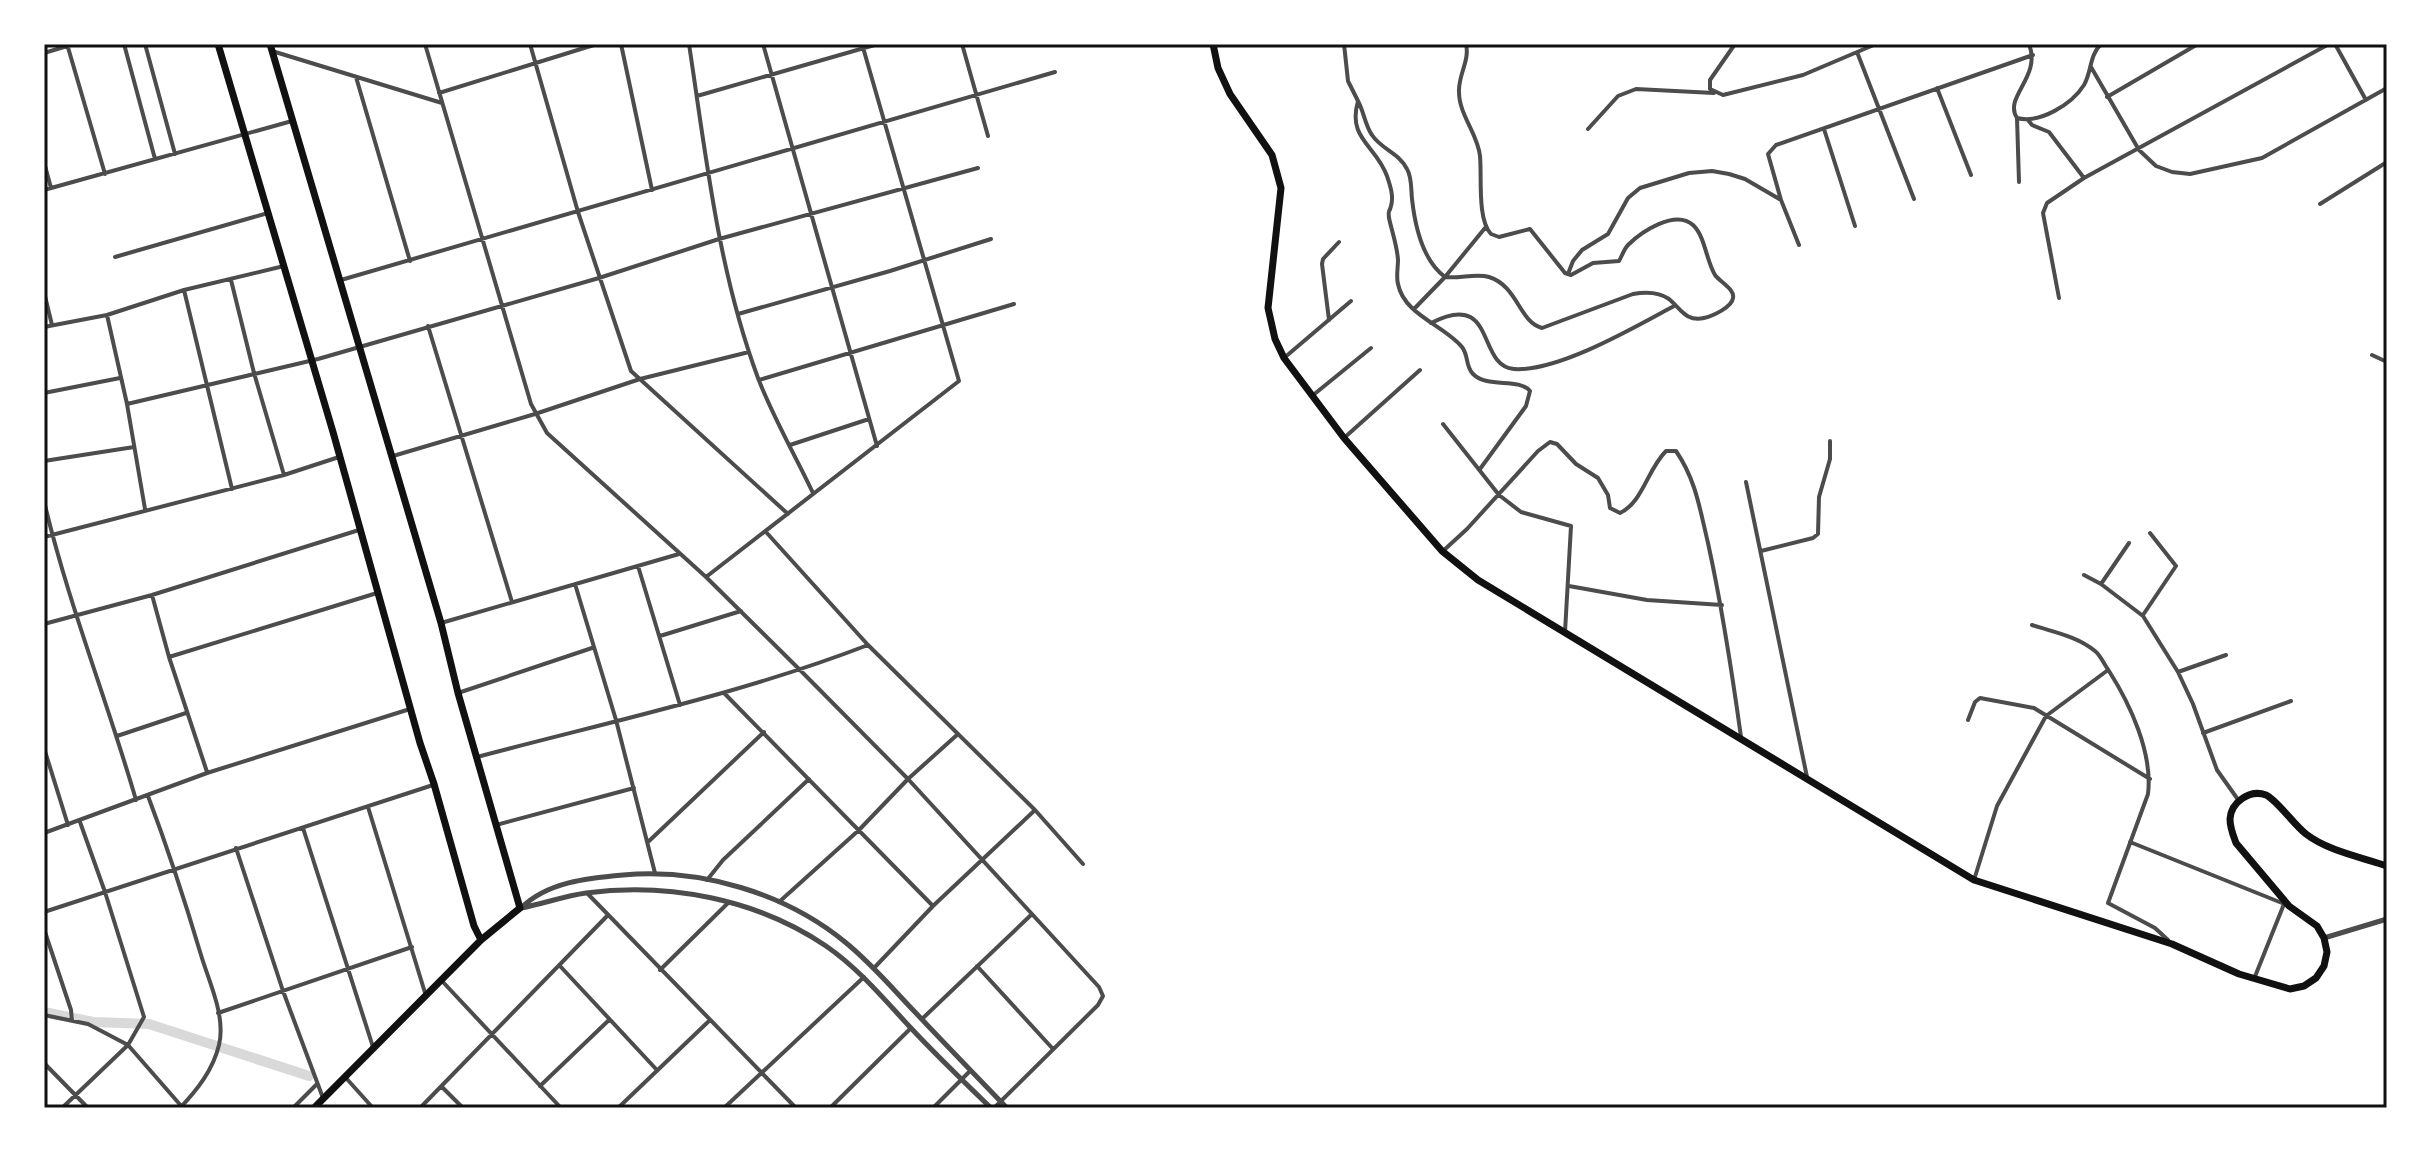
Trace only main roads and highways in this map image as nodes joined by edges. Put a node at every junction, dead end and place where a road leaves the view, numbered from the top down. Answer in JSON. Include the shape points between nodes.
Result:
{"nodes":[{"id":1,"x":218,"y":44,"type":"edge"},
{"id":2,"x":1213,"y":44,"type":"edge"},
{"id":3,"x":271,"y":48,"type":"edge"},
{"id":4,"x":2387,"y":866,"type":"edge"},
{"id":5,"x":481,"y":940,"type":"junction"},
{"id":6,"x":314,"y":1108,"type":"edge"}],
"edges":[{"from":1,"to":5,"type":"highway"},
{"from":2,"to":4,"type":"highway","via":[[1230,94],[1272,155],[1281,188],[1268,308],[1284,358],[1344,438],[1442,551],[1478,580],[1974,880],[2172,944],[2254,979],[2290,989],[2304,986],[2316,978],[2327,952],[2317,926],[2287,905],[2236,843],[2230,816],[2239,801],[2255,794],[2270,797],[2307,836]]},
{"from":3,"to":5,"type":"highway","via":[[520,908]]},
{"from":5,"to":6,"type":"highway"}]}
